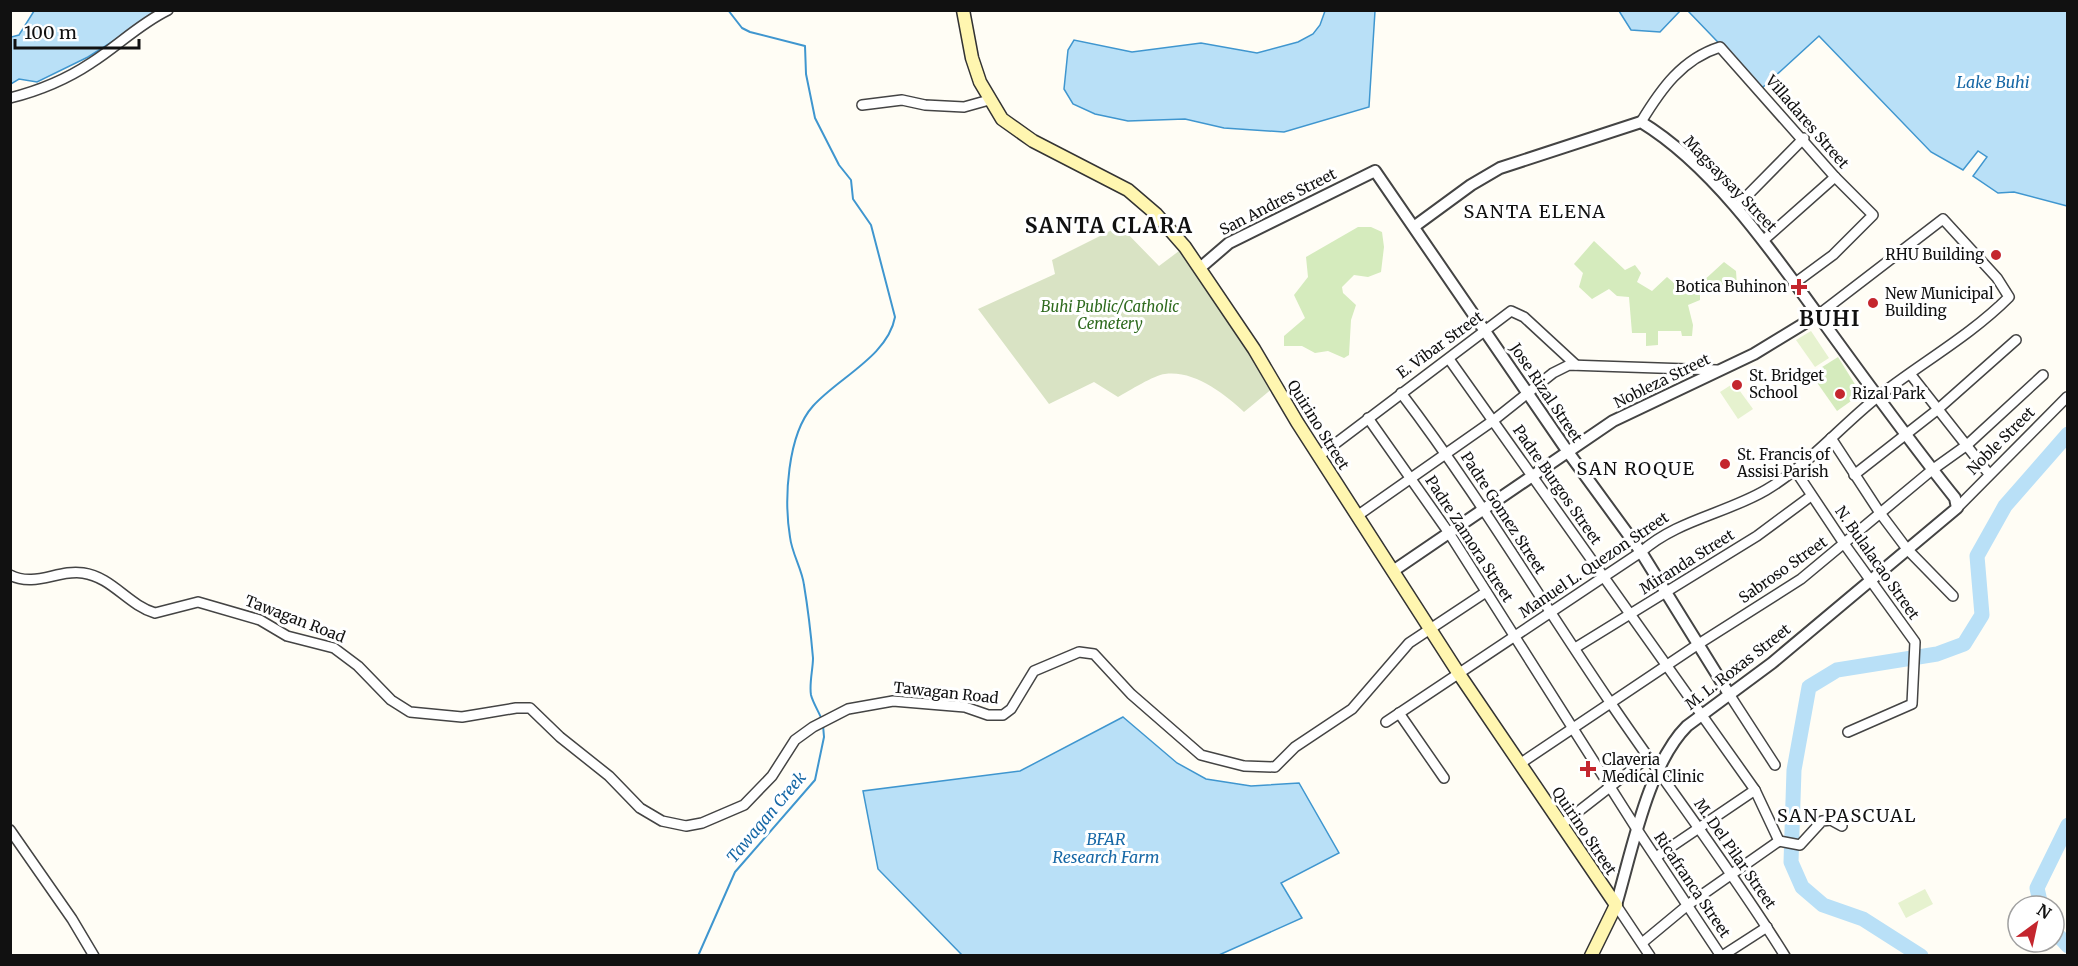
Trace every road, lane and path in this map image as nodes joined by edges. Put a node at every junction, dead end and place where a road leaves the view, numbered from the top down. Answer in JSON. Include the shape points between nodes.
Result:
{"nodes":[{"id":1,"x":168,"y":10,"type":"edge"},
{"id":2,"x":963,"y":10,"type":"edge"},
{"id":3,"x":10,"y":98,"type":"edge"},
{"id":4,"x":989,"y":100,"type":"junction"},
{"id":5,"x":862,"y":105,"type":"dead end"},
{"id":6,"x":1641,"y":122,"type":"junction"},
{"id":7,"x":1804,"y":138,"type":"junction"},
{"id":8,"x":1376,"y":171,"type":"joint"},
{"id":9,"x":1835,"y":177,"type":"junction"},
{"id":10,"x":1736,"y":207,"type":"junction"},
{"id":11,"x":1415,"y":226,"type":"junction"},
{"id":12,"x":1764,"y":240,"type":"junction"},
{"id":13,"x":1200,"y":268,"type":"junction"},
{"id":14,"x":1795,"y":283,"type":"junction"},
{"id":15,"x":2009,"y":297,"type":"joint"},
{"id":16,"x":1818,"y":315,"type":"junction"},
{"id":17,"x":1486,"y":331,"type":"junction"},
{"id":18,"x":2016,"y":340,"type":"dead end"},
{"id":19,"x":1449,"y":359,"type":"junction"},
{"id":20,"x":1576,"y":365,"type":"junction"},
{"id":21,"x":1717,"y":370,"type":"junction"},
{"id":22,"x":1911,"y":375,"type":"junction"},
{"id":23,"x":2043,"y":375,"type":"dead end"},
{"id":24,"x":1401,"y":393,"type":"junction"},
{"id":25,"x":1530,"y":393,"type":"junction"},
{"id":26,"x":1878,"y":397,"type":"junction"},
{"id":27,"x":2067,"y":398,"type":"edge"},
{"id":28,"x":1937,"y":410,"type":"junction"},
{"id":29,"x":1368,"y":418,"type":"junction"},
{"id":30,"x":1494,"y":420,"type":"junction"},
{"id":31,"x":1905,"y":435,"type":"junction"},
{"id":32,"x":1831,"y":438,"type":"junction"},
{"id":33,"x":1967,"y":445,"type":"junction"},
{"id":34,"x":1568,"y":452,"type":"junction"},
{"id":35,"x":1447,"y":453,"type":"junction"},
{"id":36,"x":1319,"y":456,"type":"junction"},
{"id":37,"x":1795,"y":470,"type":"junction"},
{"id":38,"x":1932,"y":470,"type":"junction"},
{"id":39,"x":1989,"y":474,"type":"junction"},
{"id":40,"x":1854,"y":475,"type":"junction"},
{"id":41,"x":1410,"y":478,"type":"junction"},
{"id":42,"x":1532,"y":478,"type":"junction"},
{"id":43,"x":1811,"y":496,"type":"junction"},
{"id":44,"x":1957,"y":508,"type":"junction"},
{"id":45,"x":1485,"y":510,"type":"junction"},
{"id":46,"x":1880,"y":513,"type":"junction"},
{"id":47,"x":1357,"y":516,"type":"junction"},
{"id":48,"x":1449,"y":533,"type":"junction"},
{"id":49,"x":1845,"y":545,"type":"junction"},
{"id":50,"x":1907,"y":549,"type":"junction"},
{"id":51,"x":1641,"y":552,"type":"junction"},
{"id":52,"x":1393,"y":571,"type":"junction"},
{"id":53,"x":10,"y":575,"type":"edge"},
{"id":54,"x":1603,"y":577,"type":"junction"},
{"id":55,"x":1870,"y":580,"type":"junction"},
{"id":56,"x":1486,"y":591,"type":"junction"},
{"id":57,"x":1666,"y":592,"type":"junction"},
{"id":58,"x":1953,"y":596,"type":"dead end"},
{"id":59,"x":1550,"y":612,"type":"junction"},
{"id":60,"x":1631,"y":614,"type":"junction"},
{"id":61,"x":1430,"y":627,"type":"junction"},
{"id":62,"x":1515,"y":636,"type":"junction"},
{"id":63,"x":1697,"y":645,"type":"junction"},
{"id":64,"x":1575,"y":648,"type":"junction"},
{"id":65,"x":1666,"y":666,"type":"junction"},
{"id":66,"x":1459,"y":674,"type":"junction"},
{"id":67,"x":1729,"y":694,"type":"junction"},
{"id":68,"x":1610,"y":703,"type":"junction"},
{"id":69,"x":1399,"y":713,"type":"junction"},
{"id":70,"x":1702,"y":716,"type":"junction"},
{"id":71,"x":1386,"y":722,"type":"dead end"},
{"id":72,"x":1573,"y":728,"type":"junction"},
{"id":73,"x":1848,"y":732,"type":"dead end"},
{"id":74,"x":1647,"y":758,"type":"junction"},
{"id":75,"x":1521,"y":763,"type":"junction"},
{"id":76,"x":1775,"y":765,"type":"dead end"},
{"id":77,"x":1657,"y":771,"type":"junction"},
{"id":78,"x":1444,"y":778,"type":"dead end"},
{"id":79,"x":1611,"y":787,"type":"junction"},
{"id":80,"x":1755,"y":790,"type":"junction"},
{"id":81,"x":1561,"y":825,"type":"junction"},
{"id":82,"x":1699,"y":826,"type":"junction"},
{"id":83,"x":1842,"y":826,"type":"dead end"},
{"id":84,"x":10,"y":830,"type":"edge"},
{"id":85,"x":1638,"y":831,"type":"junction"},
{"id":86,"x":1781,"y":841,"type":"junction"},
{"id":87,"x":1656,"y":857,"type":"junction"},
{"id":88,"x":1731,"y":875,"type":"junction"},
{"id":89,"x":1616,"y":904,"type":"junction"},
{"id":90,"x":1689,"y":904,"type":"junction"},
{"id":91,"x":1767,"y":927,"type":"junction"},
{"id":92,"x":1642,"y":943,"type":"junction"},
{"id":93,"x":94,"y":956,"type":"edge"},
{"id":94,"x":1591,"y":956,"type":"edge"},
{"id":95,"x":1650,"y":956,"type":"edge"},
{"id":96,"x":1721,"y":956,"type":"edge"},
{"id":97,"x":1785,"y":956,"type":"edge"}],
"edges":[{"from":1,"to":3,"type":"street","via":[[78,71]]},
{"from":2,"to":4,"type":"main road","name":"Quirino Street","via":[[972,58]]},
{"from":4,"to":5,"type":"street","via":[[963,106],[902,100]]},
{"from":4,"to":13,"type":"main road","name":"Quirino Street","via":[[1014,129],[1136,197],[1169,228]]},
{"from":6,"to":7,"type":"street","name":"Villadares Street","via":[[1663,86],[1679,70],[1720,47]]},
{"from":6,"to":10,"type":"street","name":"Magsaysay Street","via":[[1690,161]]},
{"from":6,"to":11,"type":"street","via":[[1500,168]]},
{"from":7,"to":9,"type":"street","name":"Villadares Street"},
{"from":7,"to":10,"type":"street"},
{"from":8,"to":11,"type":"street","name":"Jose Rizal Street"},
{"from":8,"to":13,"type":"street","name":"San Andres Street","via":[[1229,243]]},
{"from":9,"to":12,"type":"street"},
{"from":9,"to":14,"type":"street","name":"Villadares Street","via":[[1873,215],[1833,255]]},
{"from":10,"to":12,"type":"street","name":"Magsaysay Street"},
{"from":11,"to":17,"type":"street","name":"Jose Rizal Street"},
{"from":12,"to":14,"type":"street","name":"Magsaysay Street"},
{"from":13,"to":36,"type":"main road","name":"Quirino Street"},
{"from":14,"to":16,"type":"street","name":"Magsaysay Street"},
{"from":15,"to":16,"type":"street","name":"Nobleza Street","via":[[1997,278],[1942,219]]},
{"from":15,"to":22,"type":"street","name":"Manuel L. Quezon Street"},
{"from":16,"to":21,"type":"street","name":"Nobleza Street","via":[[1773,344]]},
{"from":16,"to":26,"type":"street","name":"Magsaysay Street"},
{"from":17,"to":19,"type":"street","name":"E. Vibar Street"},
{"from":17,"to":20,"type":"street","name":"E. Vibar Street","via":[[1508,313],[1519,313]]},
{"from":17,"to":25,"type":"street","name":"Jose Rizal Street"},
{"from":18,"to":28,"type":"street"},
{"from":19,"to":24,"type":"street","name":"E. Vibar Street"},
{"from":19,"to":30,"type":"street","name":"Padre Burgos Street"},
{"from":20,"to":21,"type":"street"},
{"from":20,"to":25,"type":"street","via":[[1553,373]]},
{"from":21,"to":34,"type":"street","name":"Nobleza Street","via":[[1613,421]]},
{"from":22,"to":26,"type":"street","name":"Manuel L. Quezon Street"},
{"from":22,"to":28,"type":"street"},
{"from":23,"to":33,"type":"street","name":"Sabroso Street"},
{"from":24,"to":29,"type":"street","name":"E. Vibar Street"},
{"from":24,"to":35,"type":"street","name":"Padre Gomez Street"},
{"from":25,"to":30,"type":"street"},
{"from":25,"to":34,"type":"street","name":"Jose Rizal Street"},
{"from":26,"to":31,"type":"street","name":"Magsaysay Street"},
{"from":26,"to":32,"type":"street","name":"Manuel L. Quezon Street"},
{"from":27,"to":39,"type":"street","name":"Noble Street"},
{"from":28,"to":31,"type":"street"},
{"from":28,"to":33,"type":"street"},
{"from":29,"to":36,"type":"street","name":"E. Vibar Street"},
{"from":29,"to":41,"type":"street","name":"Padre Zamora Street"},
{"from":30,"to":35,"type":"street"},
{"from":30,"to":42,"type":"street","name":"Padre Burgos Street"},
{"from":31,"to":38,"type":"street","name":"Magsaysay Street"},
{"from":31,"to":40,"type":"street"},
{"from":32,"to":37,"type":"street","name":"Manuel L. Quezon Street"},
{"from":32,"to":40,"type":"street"},
{"from":33,"to":38,"type":"street","name":"Sabroso Street"},
{"from":33,"to":39,"type":"street"},
{"from":34,"to":42,"type":"street","name":"Nobleza Street"},
{"from":34,"to":51,"type":"street","name":"Jose Rizal Street"},
{"from":35,"to":41,"type":"street"},
{"from":35,"to":45,"type":"street","name":"Padre Gomez Street"},
{"from":36,"to":47,"type":"main road","name":"Quirino Street"},
{"from":37,"to":43,"type":"street","name":"N. Bulalacao Street"},
{"from":37,"to":51,"type":"street","name":"Manuel L. Quezon Street","via":[[1749,498],[1674,529]]},
{"from":38,"to":44,"type":"street","name":"Magsaysay Street","via":[[1955,498]]},
{"from":38,"to":46,"type":"street","name":"Sabroso Street"},
{"from":39,"to":44,"type":"street","name":"Noble Street"},
{"from":40,"to":46,"type":"street"},
{"from":41,"to":47,"type":"street"},
{"from":41,"to":48,"type":"street","name":"Padre Zamora Street"},
{"from":42,"to":45,"type":"street","name":"Nobleza Street"},
{"from":42,"to":54,"type":"street","name":"Padre Burgos Street"},
{"from":43,"to":49,"type":"street","name":"N. Bulalacao Street"},
{"from":43,"to":57,"type":"street","name":"Miranda Street","via":[[1758,536]]},
{"from":44,"to":50,"type":"street","name":"M. L. Roxas Street"},
{"from":45,"to":48,"type":"street","name":"Nobleza Street"},
{"from":45,"to":59,"type":"street","name":"Padre Gomez Street"},
{"from":46,"to":49,"type":"street","name":"Sabroso Street"},
{"from":46,"to":50,"type":"street"},
{"from":47,"to":52,"type":"main road","name":"Quirino Street"},
{"from":48,"to":52,"type":"street","name":"Nobleza Street"},
{"from":48,"to":56,"type":"street","name":"Padre Zamora Street"},
{"from":49,"to":55,"type":"street","name":"N. Bulalacao Street"},
{"from":49,"to":63,"type":"street","name":"Sabroso Street","via":[[1801,579]]},
{"from":50,"to":55,"type":"street","name":"M. L. Roxas Street"},
{"from":50,"to":58,"type":"street"},
{"from":51,"to":54,"type":"street","name":"Manuel L. Quezon Street"},
{"from":51,"to":57,"type":"street","name":"Jose Rizal Street"},
{"from":52,"to":61,"type":"main road","name":"Quirino Street"},
{"from":53,"to":61,"type":"street","name":"Tawagan Road","via":[[30,581],[84,573],[116,586],[155,613],[198,602],[253,618],[287,636],[339,650],[391,700],[410,712],[462,717],[530,708],[640,808],[662,821],[681,826],[702,823],[744,805],[783,762],[795,740],[848,709],[888,701],[964,707],[988,715],[1003,715],[1011,710],[1034,671],[1079,652],[1094,654],[1131,694],[1201,755],[1235,765],[1279,765],[1295,747],[1352,709],[1409,643]]},
{"from":54,"to":59,"type":"street","name":"Manuel L. Quezon Street"},
{"from":54,"to":60,"type":"street","name":"Padre Burgos Street"},
{"from":55,"to":67,"type":"street","name":"M. L. Roxas Street"},
{"from":55,"to":73,"type":"street","name":"N. Bulalacao Street","via":[[1915,642],[1912,704]]},
{"from":56,"to":61,"type":"street","name":"Tawagan Road"},
{"from":56,"to":62,"type":"street","name":"Padre Zamora Street"},
{"from":57,"to":60,"type":"street","name":"Miranda Street"},
{"from":57,"to":63,"type":"street","name":"Jose Rizal Street"},
{"from":59,"to":62,"type":"street","name":"Manuel L. Quezon Street"},
{"from":59,"to":64,"type":"street","name":"Padre Gomez Street"},
{"from":60,"to":64,"type":"street","name":"Miranda Street"},
{"from":60,"to":65,"type":"street","name":"Padre Burgos Street"},
{"from":61,"to":66,"type":"main road","name":"Quirino Street"},
{"from":62,"to":66,"type":"street","name":"Manuel L. Quezon Street"},
{"from":62,"to":72,"type":"street","name":"Padre Zamora Street"},
{"from":63,"to":65,"type":"street","name":"Sabroso Street"},
{"from":63,"to":67,"type":"street","name":"Jose Rizal Street"},
{"from":64,"to":68,"type":"street","name":"Padre Gomez Street"},
{"from":65,"to":68,"type":"street","name":"Sabroso Street"},
{"from":65,"to":70,"type":"street","name":"Padre Burgos Street"},
{"from":66,"to":69,"type":"street","name":"Manuel L. Quezon Street"},
{"from":66,"to":75,"type":"main road","name":"Quirino Street"},
{"from":67,"to":70,"type":"street","name":"M. L. Roxas Street"},
{"from":67,"to":76,"type":"street"},
{"from":68,"to":72,"type":"street","name":"Sabroso Street"},
{"from":68,"to":74,"type":"street","name":"Padre Gomez Street"},
{"from":69,"to":71,"type":"street","name":"Manuel L. Quezon Street"},
{"from":69,"to":78,"type":"street"},
{"from":70,"to":77,"type":"street","name":"M. L. Roxas Street","via":[[1677,738]]},
{"from":70,"to":80,"type":"street","name":"Padre Burgos Street"},
{"from":72,"to":75,"type":"street","name":"Sabroso Street"},
{"from":72,"to":79,"type":"street","name":"Padre Zamora Street"},
{"from":74,"to":77,"type":"street","name":"Padre Gomez Street"},
{"from":74,"to":79,"type":"street"},
{"from":75,"to":81,"type":"main road","name":"Quirino Street"},
{"from":77,"to":82,"type":"street","name":"M. Del Pilar Street"},
{"from":77,"to":85,"type":"street","name":"M. L. Roxas Street"},
{"from":79,"to":81,"type":"street"},
{"from":79,"to":85,"type":"street","name":"Padre Zamora Street"},
{"from":80,"to":82,"type":"street"},
{"from":80,"to":86,"type":"street","name":"Padre Burgos Street"},
{"from":81,"to":89,"type":"main road","name":"Quirino Street"},
{"from":82,"to":87,"type":"street"},
{"from":82,"to":88,"type":"street","name":"M. Del Pilar Street"},
{"from":83,"to":86,"type":"street","via":[[1831,820],[1822,821],[1803,844]]},
{"from":84,"to":93,"type":"street"},
{"from":85,"to":87,"type":"street","name":"Ricafranca Street"},
{"from":85,"to":89,"type":"street","name":"M. L. Roxas Street"},
{"from":86,"to":88,"type":"street"},
{"from":87,"to":90,"type":"street","name":"Ricafranca Street"},
{"from":88,"to":90,"type":"street"},
{"from":88,"to":91,"type":"street","name":"M. Del Pilar Street"},
{"from":89,"to":92,"type":"street"},
{"from":89,"to":94,"type":"main road"},
{"from":90,"to":92,"type":"street"},
{"from":90,"to":96,"type":"street","name":"Ricafranca Street"},
{"from":91,"to":96,"type":"street"},
{"from":91,"to":97,"type":"street","name":"M. Del Pilar Street"},
{"from":92,"to":95,"type":"street"}]}
